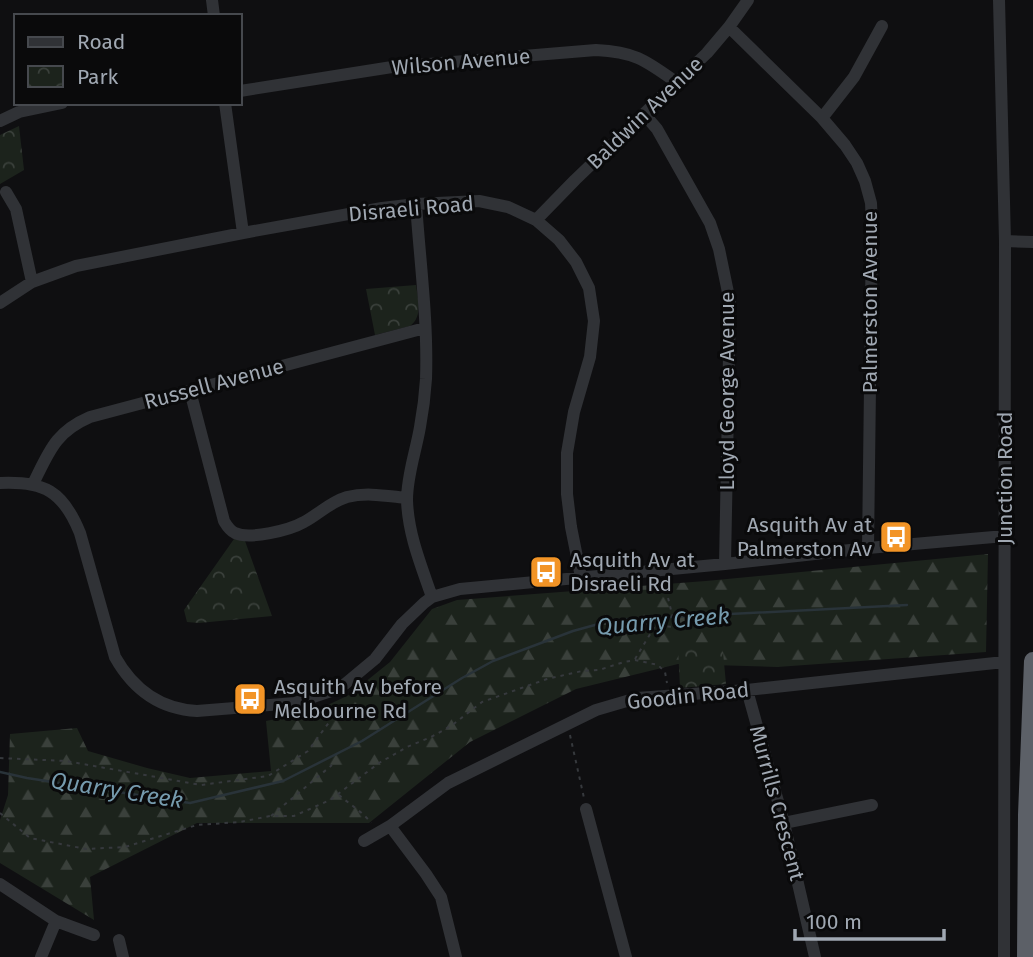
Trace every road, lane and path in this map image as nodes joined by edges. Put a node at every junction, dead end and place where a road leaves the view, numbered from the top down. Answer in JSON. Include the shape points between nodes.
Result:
{"nodes":[{"id":1,"x":748,"y":0,"type":"edge"},
{"id":2,"x":999,"y":0,"type":"edge"},
{"id":3,"x":882,"y":26,"type":"dead end"},
{"id":4,"x":729,"y":27,"type":"junction"},
{"id":5,"x":676,"y":82,"type":"junction"},
{"id":6,"x":242,"y":91,"type":"edge"},
{"id":7,"x":51,"y":105,"type":"edge"},
{"id":8,"x":225,"y":105,"type":"edge"},
{"id":9,"x":643,"y":114,"type":"junction"},
{"id":10,"x":822,"y":118,"type":"junction"},
{"id":11,"x":0,"y":121,"type":"edge"},
{"id":12,"x":6,"y":192,"type":"dead end"},
{"id":13,"x":415,"y":204,"type":"junction"},
{"id":14,"x":536,"y":220,"type":"junction"},
{"id":15,"x":243,"y":233,"type":"junction"},
{"id":16,"x":1005,"y":241,"type":"junction"},
{"id":17,"x":1033,"y":242,"type":"edge"},
{"id":18,"x":32,"y":282,"type":"junction"},
{"id":19,"x":0,"y":303,"type":"edge"},
{"id":20,"x":425,"y":328,"type":"junction"},
{"id":21,"x":190,"y":391,"type":"junction"},
{"id":22,"x":0,"y":483,"type":"edge"},
{"id":23,"x":33,"y":484,"type":"junction"},
{"id":24,"x":407,"y":498,"type":"junction"},
{"id":25,"x":1005,"y":536,"type":"junction"},
{"id":26,"x":868,"y":548,"type":"junction"},
{"id":27,"x":726,"y":564,"type":"junction"},
{"id":28,"x":581,"y":577,"type":"junction"},
{"id":29,"x":665,"y":585,"type":"dead end"},
{"id":30,"x":432,"y":597,"type":"junction"},
{"id":31,"x":635,"y":660,"type":"junction"},
{"id":32,"x":1004,"y":662,"type":"junction"},
{"id":33,"x":1033,"y":662,"type":"edge"},
{"id":34,"x":747,"y":690,"type":"junction"},
{"id":35,"x":667,"y":696,"type":"junction"},
{"id":36,"x":327,"y":706,"type":"dead end"},
{"id":37,"x":573,"y":748,"type":"dead end"},
{"id":38,"x":0,"y":758,"type":"edge"},
{"id":39,"x":332,"y":765,"type":"dead end"},
{"id":40,"x":337,"y":794,"type":"junction"},
{"id":41,"x":872,"y":805,"type":"dead end"},
{"id":42,"x":586,"y":809,"type":"joint"},
{"id":43,"x":0,"y":813,"type":"edge"},
{"id":44,"x":271,"y":816,"type":"junction"},
{"id":45,"x":367,"y":818,"type":"dead end"},
{"id":46,"x":784,"y":823,"type":"junction"},
{"id":47,"x":390,"y":825,"type":"junction"},
{"id":48,"x":364,"y":841,"type":"dead end"},
{"id":49,"x":0,"y":884,"type":"edge"},
{"id":50,"x":56,"y":921,"type":"junction"},
{"id":51,"x":94,"y":935,"type":"dead end"},
{"id":52,"x":118,"y":940,"type":"dead end"},
{"id":53,"x":41,"y":957,"type":"edge"},
{"id":54,"x":123,"y":957,"type":"edge"},
{"id":55,"x":457,"y":957,"type":"edge"},
{"id":56,"x":626,"y":957,"type":"edge"},
{"id":57,"x":815,"y":957,"type":"edge"},
{"id":58,"x":1003,"y":957,"type":"edge"},
{"id":59,"x":1026,"y":957,"type":"edge"}],
"edges":[{"from":1,"to":4,"type":"street","name":"Baldwin Avenue"},
{"from":2,"to":16,"type":"street","name":"Junction Road"},
{"from":3,"to":10,"type":"street","via":[[854,77]]},
{"from":4,"to":5,"type":"street","name":"Baldwin Avenue"},
{"from":4,"to":10,"type":"street","name":"Palmerston Avenue"},
{"from":5,"to":6,"type":"street","name":"Wilson Avenue","via":[[632,54],[596,50],[392,67]]},
{"from":5,"to":9,"type":"street","name":"Baldwin Avenue"},
{"from":7,"to":11,"type":"street","via":[[19,111]]},
{"from":8,"to":15,"type":"street"},
{"from":9,"to":14,"type":"street","name":"Baldwin Avenue"},
{"from":9,"to":27,"type":"street","name":"Lloyd George Avenue","via":[[657,129],[710,223],[726,277],[730,302]]},
{"from":10,"to":26,"type":"street","name":"Palmerston Avenue","via":[[857,163],[871,203]]},
{"from":12,"to":18,"type":"street","via":[[16,209]]},
{"from":13,"to":14,"type":"street","name":"Disraeli Road","via":[[479,201]]},
{"from":13,"to":15,"type":"street","name":"Disraeli Road"},
{"from":13,"to":20,"type":"street"},
{"from":14,"to":28,"type":"street","name":"Disraeli Road","via":[[576,262],[589,288],[594,321],[567,453],[567,494]]},
{"from":15,"to":18,"type":"street","name":"Disraeli Road","via":[[76,266]]},
{"from":16,"to":17,"type":"street"},
{"from":16,"to":25,"type":"street","name":"Junction Road"},
{"from":18,"to":19,"type":"street","name":"Disraeli Road"},
{"from":20,"to":21,"type":"street","name":"Russell Avenue"},
{"from":20,"to":24,"type":"street","via":[[426,389]]},
{"from":21,"to":23,"type":"street","name":"Russell Avenue","via":[[72,426],[53,445]]},
{"from":21,"to":24,"type":"street","via":[[224,521],[236,534],[291,529],[351,496]]},
{"from":22,"to":23,"type":"street"},
{"from":23,"to":30,"type":"street","via":[[61,500],[74,518],[123,670],[143,692],[182,710],[295,703],[331,691],[375,659],[412,613]]},
{"from":24,"to":30,"type":"street","via":[[414,546]]},
{"from":25,"to":26,"type":"street"},
{"from":25,"to":32,"type":"street","name":"Junction Road"},
{"from":26,"to":27,"type":"street"},
{"from":27,"to":28,"type":"street"},
{"from":28,"to":30,"type":"street","via":[[475,587]]},
{"from":29,"to":31,"type":"path","via":[[675,627],[655,626]]},
{"from":31,"to":35,"type":"path","via":[[658,665],[665,672]]},
{"from":31,"to":40,"type":"path","via":[[547,679],[482,702],[451,726],[379,762]]},
{"from":32,"to":34,"type":"street","name":"Goodin Road"},
{"from":32,"to":58,"type":"street","name":"Junction Road"},
{"from":33,"to":59,"type":"highway"},
{"from":34,"to":35,"type":"street","name":"Goodin Road"},
{"from":34,"to":46,"type":"street","name":"Murrills Crescent"},
{"from":35,"to":47,"type":"street","name":"Goodin Road","via":[[637,698],[596,710],[449,783]]},
{"from":36,"to":38,"type":"path","via":[[330,721],[309,751],[268,776],[201,785],[66,761]]},
{"from":37,"to":42,"type":"path"},
{"from":39,"to":44,"type":"path"},
{"from":40,"to":44,"type":"path","via":[[294,816]]},
{"from":40,"to":45,"type":"path"},
{"from":41,"to":46,"type":"street"},
{"from":42,"to":56,"type":"street"},
{"from":43,"to":44,"type":"path","via":[[30,838],[86,849],[125,848],[197,825]]},
{"from":46,"to":57,"type":"street","name":"Murrills Crescent"},
{"from":47,"to":48,"type":"street","name":"Goodin Road"},
{"from":47,"to":55,"type":"street","via":[[441,897]]},
{"from":49,"to":50,"type":"street"},
{"from":50,"to":51,"type":"street"},
{"from":50,"to":53,"type":"street"},
{"from":52,"to":54,"type":"street"}]}
